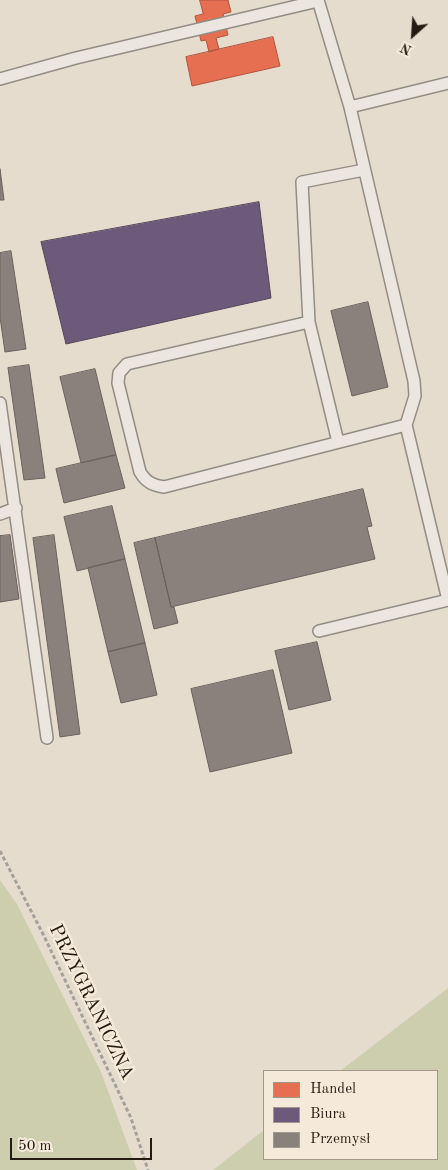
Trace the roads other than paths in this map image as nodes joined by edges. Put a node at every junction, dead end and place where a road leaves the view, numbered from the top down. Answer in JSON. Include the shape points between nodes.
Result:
{"nodes":[{"id":1,"x":318,"y":0,"type":"edge"},
{"id":2,"x":0,"y":79,"type":"edge"},
{"id":3,"x":448,"y":84,"type":"edge"},
{"id":4,"x":350,"y":107,"type":"junction"},
{"id":5,"x":364,"y":170,"type":"junction"},
{"id":6,"x":310,"y":322,"type":"junction"},
{"id":7,"x":0,"y":403,"type":"edge"},
{"id":8,"x":406,"y":425,"type":"junction"},
{"id":9,"x":338,"y":442,"type":"junction"},
{"id":10,"x":16,"y":508,"type":"junction"},
{"id":11,"x":0,"y":514,"type":"edge"},
{"id":12,"x":448,"y":600,"type":"edge"},
{"id":13,"x":320,"y":631,"type":"dead end"},
{"id":14,"x":47,"y":738,"type":"dead end"}],
"edges":[{"from":1,"to":2,"type":"lane"},
{"from":1,"to":4,"type":"lane"},
{"from":3,"to":4,"type":"lane"},
{"from":4,"to":5,"type":"lane"},
{"from":5,"to":6,"type":"lane","via":[[302,182]]},
{"from":5,"to":8,"type":"lane","via":[[414,381],[415,396]]},
{"from":6,"to":9,"type":"lane"},
{"from":6,"to":9,"type":"lane","via":[[127,364],[119,374],[120,392],[140,472],[152,485],[164,487]]},
{"from":7,"to":10,"type":"lane"},
{"from":8,"to":9,"type":"lane"},
{"from":8,"to":12,"type":"lane"},
{"from":10,"to":11,"type":"lane"},
{"from":10,"to":14,"type":"lane"},
{"from":12,"to":13,"type":"lane"}]}
